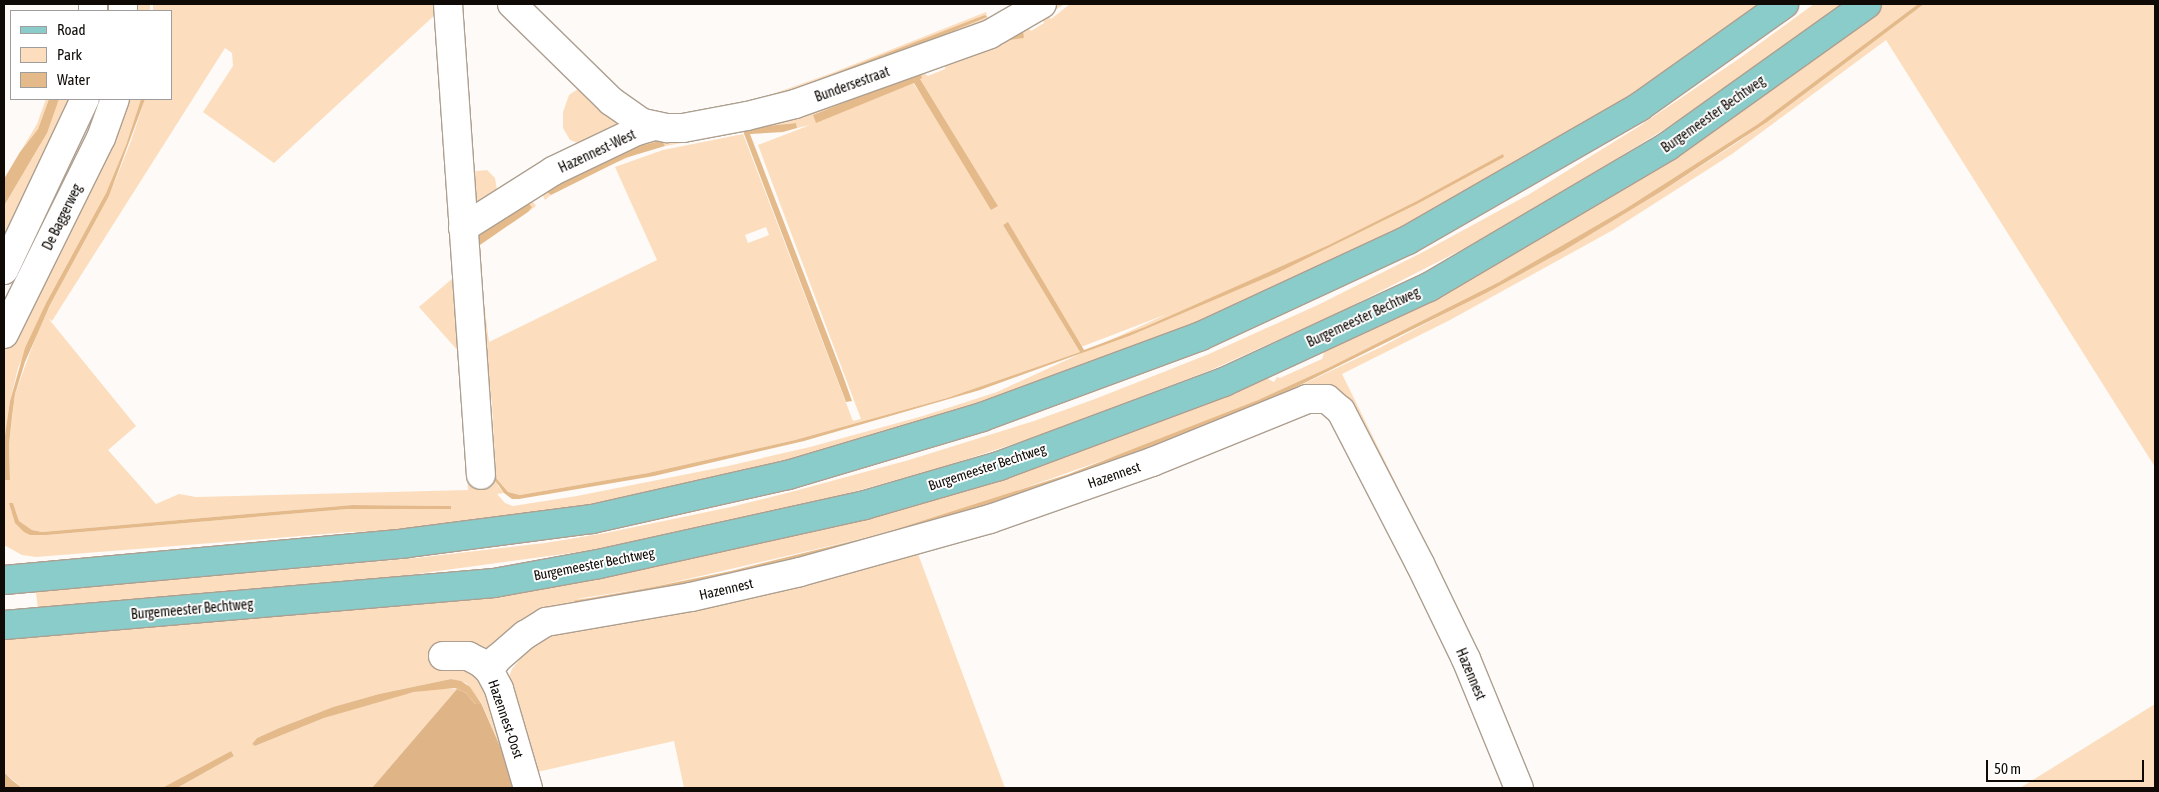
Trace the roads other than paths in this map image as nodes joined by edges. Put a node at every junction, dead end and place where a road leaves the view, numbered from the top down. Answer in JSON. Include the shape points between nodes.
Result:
{"nodes":[{"id":1,"x":448,"y":4,"type":"edge"},
{"id":2,"x":512,"y":4,"type":"edge"},
{"id":3,"x":1042,"y":4,"type":"edge"},
{"id":4,"x":1784,"y":4,"type":"edge"},
{"id":5,"x":1867,"y":4,"type":"edge"},
{"id":6,"x":85,"y":100,"type":"edge"},
{"id":7,"x":115,"y":100,"type":"edge"},
{"id":8,"x":651,"y":127,"type":"junction"},
{"id":9,"x":463,"y":228,"type":"junction"},
{"id":10,"x":4,"y":270,"type":"edge"},
{"id":11,"x":4,"y":334,"type":"edge"},
{"id":12,"x":481,"y":475,"type":"dead end"},
{"id":13,"x":4,"y":580,"type":"edge"},
{"id":14,"x":4,"y":625,"type":"edge"},
{"id":15,"x":443,"y":656,"type":"dead end"},
{"id":16,"x":489,"y":670,"type":"junction"},
{"id":17,"x":528,"y":788,"type":"edge"},
{"id":18,"x":1519,"y":788,"type":"edge"}],
"edges":[{"from":1,"to":9,"type":"street"},
{"from":2,"to":8,"type":"street","name":"Hazennest-West","via":[[611,101]]},
{"from":3,"to":8,"type":"street","name":"Bundersestraat","via":[[990,34],[795,104],[683,128]]},
{"from":4,"to":13,"type":"main road","via":[[1639,107],[1408,240],[1201,336],[982,417],[788,475],[592,519],[407,543]]},
{"from":5,"to":14,"type":"main road","name":"Burgemeester Bechtweg","via":[[1668,146],[1429,287],[1224,382],[999,466],[865,505],[598,564],[494,583]]},
{"from":6,"to":10,"type":"street"},
{"from":7,"to":11,"type":"street","name":"De Baggerweg","via":[[101,138]]},
{"from":8,"to":9,"type":"street","name":"Hazennest-West","via":[[553,171]]},
{"from":9,"to":12,"type":"street"},
{"from":15,"to":16,"type":"street","name":"Hazennest-Oost","via":[[468,656]]},
{"from":16,"to":17,"type":"street","name":"Hazennest-Oost","via":[[499,689]]},
{"from":16,"to":18,"type":"street","name":"Hazennest","via":[[518,641],[546,622],[691,597],[791,574],[981,522],[1152,462],[1307,399],[1327,399],[1341,411],[1420,564],[1466,659]]}]}
